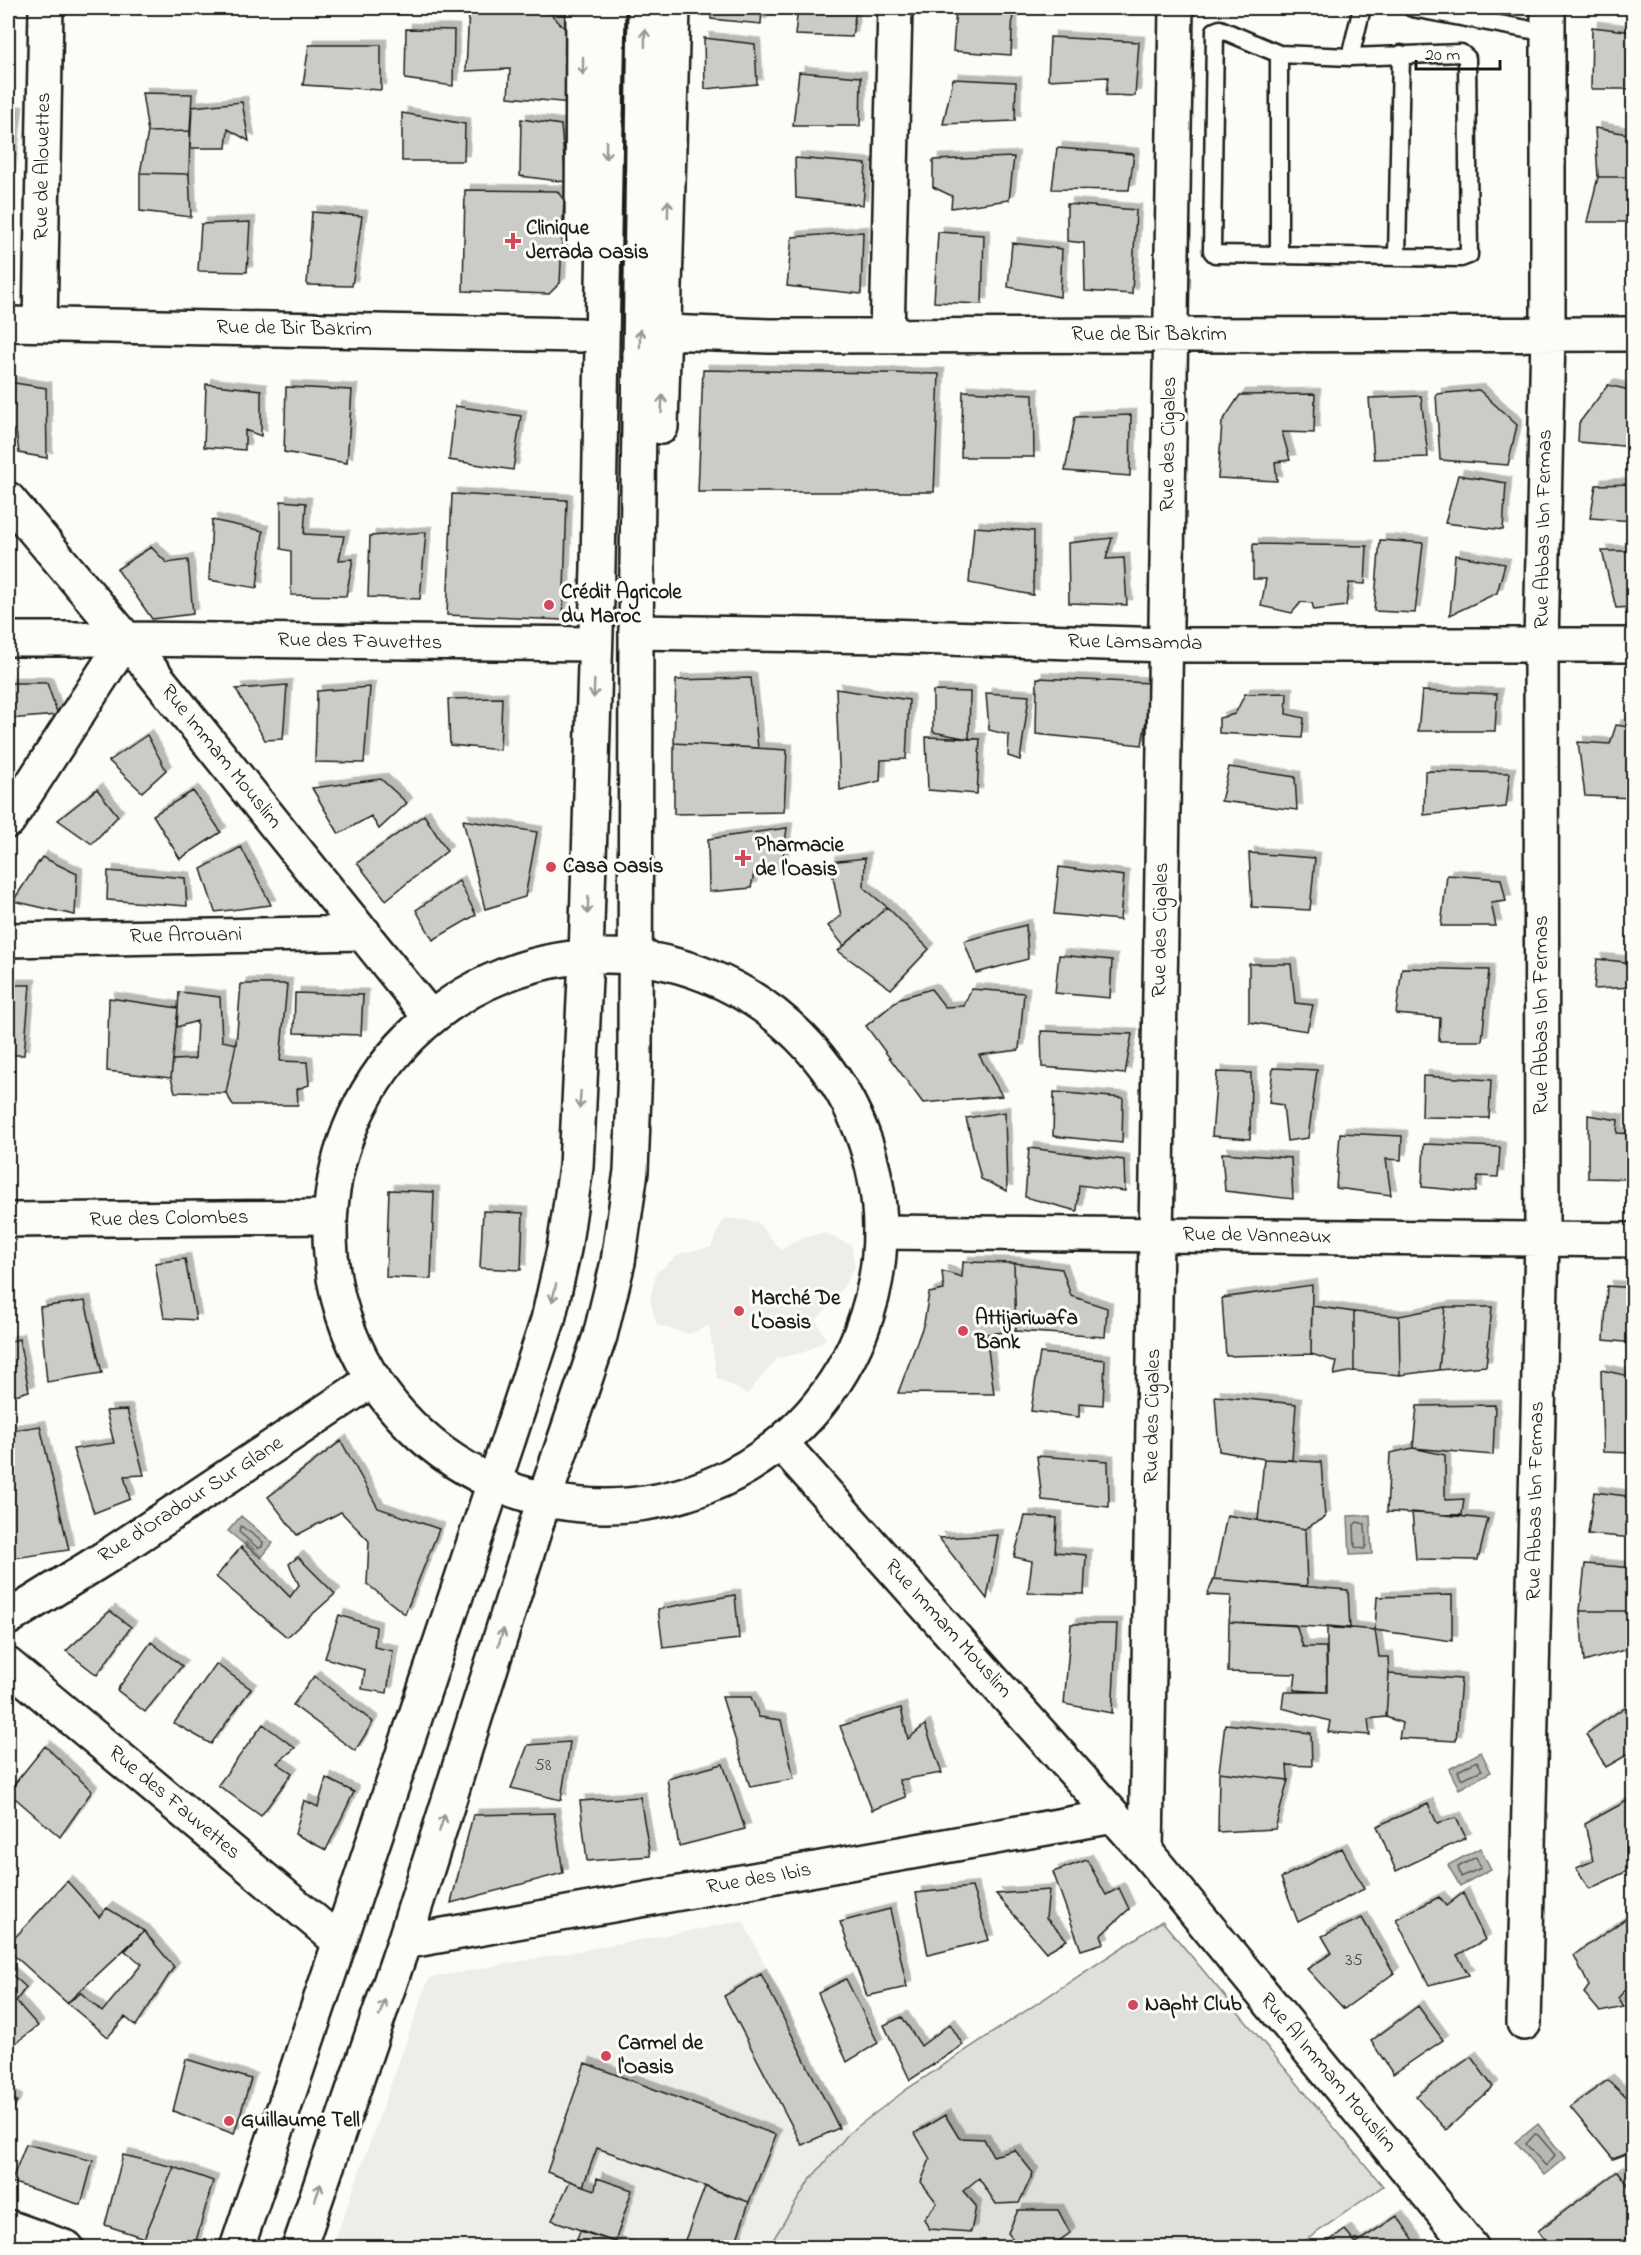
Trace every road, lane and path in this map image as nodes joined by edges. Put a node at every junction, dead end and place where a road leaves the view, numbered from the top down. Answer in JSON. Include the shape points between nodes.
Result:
{"nodes":[{"id":1,"x":46,"y":8,"type":"edge"},
{"id":2,"x":583,"y":8,"type":"edge"},
{"id":3,"x":608,"y":8,"type":"edge"},
{"id":4,"x":645,"y":8,"type":"edge"},
{"id":5,"x":673,"y":8,"type":"edge"},
{"id":6,"x":895,"y":8,"type":"edge"},
{"id":7,"x":1176,"y":8,"type":"edge"},
{"id":8,"x":1362,"y":8,"type":"edge"},
{"id":9,"x":1412,"y":8,"type":"edge"},
{"id":10,"x":1548,"y":20,"type":"edge"},
{"id":11,"x":1279,"y":54,"type":"junction"},
{"id":12,"x":1401,"y":54,"type":"junction"},
{"id":13,"x":1350,"y":57,"type":"junction"},
{"id":14,"x":1279,"y":255,"type":"junction"},
{"id":15,"x":1397,"y":257,"type":"junction"},
{"id":16,"x":8,"y":324,"type":"edge"},
{"id":17,"x":39,"y":324,"type":"junction"},
{"id":18,"x":665,"y":332,"type":"junction"},
{"id":19,"x":1548,"y":334,"type":"junction"},
{"id":20,"x":1634,"y":334,"type":"edge"},
{"id":21,"x":581,"y":335,"type":"junction"},
{"id":22,"x":887,"y":335,"type":"junction"},
{"id":23,"x":1171,"y":335,"type":"junction"},
{"id":24,"x":8,"y":499,"type":"edge"},
{"id":25,"x":638,"y":522,"type":"junction"},
{"id":26,"x":598,"y":567,"type":"junction"},
{"id":27,"x":636,"y":632,"type":"junction"},
{"id":28,"x":8,"y":639,"type":"edge"},
{"id":29,"x":126,"y":639,"type":"junction"},
{"id":30,"x":1541,"y":643,"type":"junction"},
{"id":31,"x":595,"y":644,"type":"junction"},
{"id":32,"x":1166,"y":645,"type":"junction"},
{"id":33,"x":1634,"y":645,"type":"edge"},
{"id":34,"x":8,"y":821,"type":"edge"},
{"id":35,"x":364,"y":933,"type":"junction"},
{"id":36,"x":8,"y":940,"type":"edge"},
{"id":37,"x":586,"y":957,"type":"junction"},
{"id":38,"x":637,"y":957,"type":"junction"},
{"id":39,"x":430,"y":1017,"type":"junction"},
{"id":40,"x":330,"y":1217,"type":"junction"},
{"id":41,"x":8,"y":1220,"type":"edge"},
{"id":42,"x":880,"y":1232,"type":"junction"},
{"id":43,"x":1156,"y":1235,"type":"junction"},
{"id":44,"x":1542,"y":1239,"type":"junction"},
{"id":45,"x":1634,"y":1240,"type":"edge"},
{"id":46,"x":374,"y":1380,"type":"junction"},
{"id":47,"x":781,"y":1443,"type":"junction"},
{"id":48,"x":493,"y":1484,"type":"junction"},
{"id":49,"x":544,"y":1500,"type":"junction"},
{"id":50,"x":8,"y":1618,"type":"edge"},
{"id":51,"x":8,"y":1665,"type":"edge"},
{"id":52,"x":1114,"y":1816,"type":"junction"},
{"id":53,"x":1146,"y":1852,"type":"junction"},
{"id":54,"x":340,"y":1942,"type":"junction"},
{"id":55,"x":404,"y":1942,"type":"junction"},
{"id":56,"x":1524,"y":2023,"type":"dead end"},
{"id":57,"x":8,"y":2227,"type":"edge"},
{"id":58,"x":67,"y":2247,"type":"edge"},
{"id":59,"x":237,"y":2247,"type":"edge"},
{"id":60,"x":299,"y":2247,"type":"edge"},
{"id":61,"x":1472,"y":2247,"type":"edge"}],
"edges":[{"from":1,"to":17,"type":"street","name":"Rue de Alouettes"},
{"from":2,"to":21,"type":"street","one_way":true},
{"from":3,"to":26,"type":"street","one_way":true},
{"from":25,"to":4,"type":"street","one_way":true},
{"from":18,"to":5,"type":"street","one_way":true},
{"from":6,"to":22,"type":"street"},
{"from":7,"to":23,"type":"street","name":"Rue des Cigales"},
{"from":8,"to":13,"type":"lane"},
{"from":9,"to":10,"type":"lane"},
{"from":10,"to":19,"type":"street","name":"Rue Abbas Ibn Fermas"},
{"from":11,"to":13,"type":"lane"},
{"from":11,"to":14,"type":"lane"},
{"from":11,"to":14,"type":"lane","via":[[1220,29],[1215,31],[1212,251],[1219,256]]},
{"from":12,"to":13,"type":"lane"},
{"from":12,"to":15,"type":"lane"},
{"from":12,"to":15,"type":"lane","via":[[1461,53],[1467,58],[1469,255]]},
{"from":14,"to":15,"type":"lane"},
{"from":16,"to":17,"type":"street","name":"Rue de Bir Bakrim"},
{"from":17,"to":21,"type":"street","name":"Rue de Bir Bakrim"},
{"from":18,"to":22,"type":"street","name":"Rue de Bir Bakrim"},
{"from":25,"to":18,"type":"street","one_way":true,"via":[[660,432]]},
{"from":19,"to":20,"type":"street","name":"Rue de Bir Bakrim"},
{"from":19,"to":23,"type":"street","name":"Rue de Bir Bakrim"},
{"from":19,"to":30,"type":"street","name":"Rue Abbas Ibn Fermas"},
{"from":21,"to":26,"type":"street","via":[[583,466]]},
{"from":22,"to":23,"type":"street","name":"Rue de Bir Bakrim"},
{"from":23,"to":32,"type":"street","name":"Rue des Cigales"},
{"from":24,"to":29,"type":"street","name":"Rue Immam Mouslim"},
{"from":25,"to":27,"type":"street"},
{"from":26,"to":31,"type":"street"},
{"from":27,"to":32,"type":"street","name":"Rue Lamsamda"},
{"from":27,"to":38,"type":"street"},
{"from":28,"to":29,"type":"street","name":"Rue des Fauvettes"},
{"from":29,"to":31,"type":"street","name":"Rue des Fauvettes"},
{"from":29,"to":34,"type":"street"},
{"from":29,"to":35,"type":"street","name":"Rue Immam Mouslim"},
{"from":30,"to":32,"type":"street","name":"Rue Lamsamda"},
{"from":30,"to":33,"type":"street","name":"Rue Lamsamda"},
{"from":30,"to":44,"type":"street","name":"Rue Abbas Ibn Fermas"},
{"from":31,"to":37,"type":"street","one_way":true},
{"from":32,"to":43,"type":"street","name":"Rue des Cigales"},
{"from":35,"to":36,"type":"street","name":"Rue Arrouani"},
{"from":35,"to":39,"type":"street","name":"Rue Immam Mouslim"},
{"from":37,"to":38,"type":"street"},
{"from":37,"to":39,"type":"street","via":[[543,962],[508,972],[475,987]]},
{"from":37,"to":48,"type":"street","one_way":true,"via":[[576,1167],[564,1249],[548,1320]]},
{"from":38,"to":42,"type":"street","via":[[721,981],[754,999],[810,1048],[847,1102],[866,1144],[875,1181]]},
{"from":38,"to":49,"type":"street","via":[[631,1171],[618,1262],[600,1336]]},
{"from":39,"to":40,"type":"street","via":[[404,1041],[363,1099],[338,1164]]},
{"from":40,"to":41,"type":"street","name":"Rue des Colombes"},
{"from":40,"to":46,"type":"street","via":[[337,1293],[348,1329]]},
{"from":42,"to":43,"type":"street","name":"Rue de Vanneaux"},
{"from":42,"to":47,"type":"street","via":[[872,1294],[858,1340],[822,1401]]},
{"from":43,"to":44,"type":"street","name":"Rue de Vanneaux"},
{"from":43,"to":53,"type":"street","name":"Rue des Cigales"},
{"from":44,"to":45,"type":"street","name":"Rue de Vanneaux"},
{"from":44,"to":56,"type":"street","name":"Rue Abbas Ibn Fermas"},
{"from":46,"to":48,"type":"street","via":[[424,1439]]},
{"from":46,"to":50,"type":"street","name":"Rue d'Oradour Sur Glane"},
{"from":47,"to":49,"type":"street","via":[[723,1480],[681,1497],[590,1507]]},
{"from":47,"to":52,"type":"street","name":"Rue Immam Mouslim"},
{"from":48,"to":49,"type":"street"},
{"from":48,"to":54,"type":"street"},
{"from":55,"to":49,"type":"street","one_way":true},
{"from":51,"to":54,"type":"street","name":"Rue des Fauvettes"},
{"from":52,"to":53,"type":"street","name":"Rue Al Immam Mouslim"},
{"from":52,"to":55,"type":"street","name":"Rue des Ibis"},
{"from":53,"to":61,"type":"street","name":"Rue Al Immam Mouslim"},
{"from":54,"to":59,"type":"street"},
{"from":60,"to":55,"type":"street","one_way":true},
{"from":57,"to":58,"type":"street"}]}
